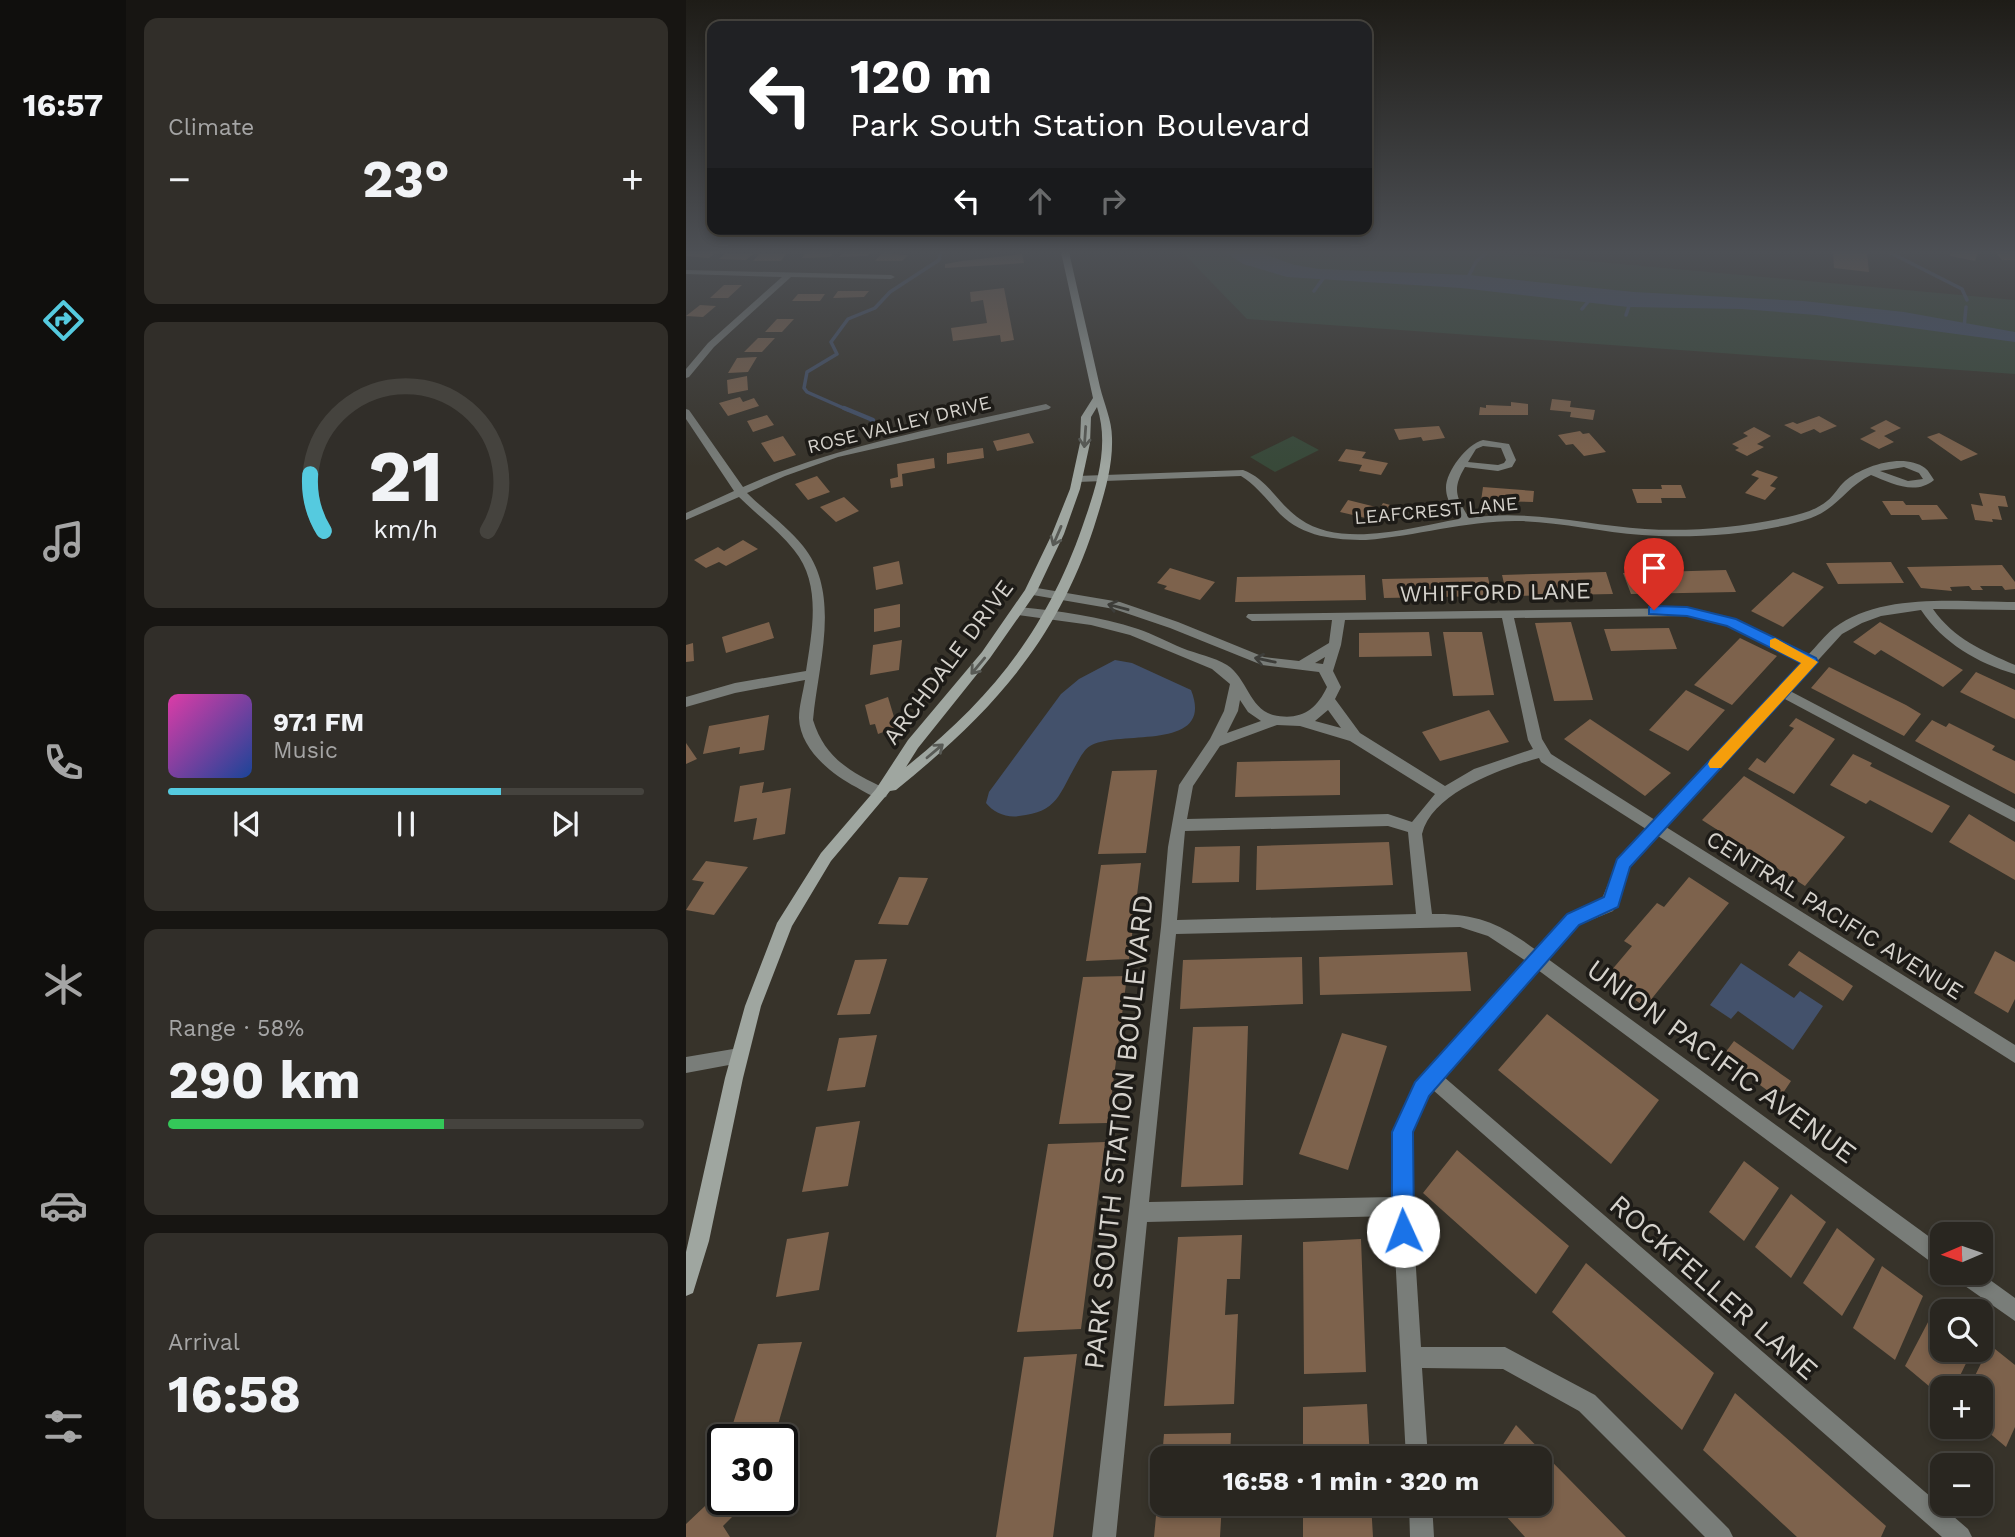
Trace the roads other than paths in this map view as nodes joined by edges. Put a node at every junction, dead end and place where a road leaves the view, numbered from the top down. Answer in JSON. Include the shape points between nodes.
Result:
{"nodes":[{"id":1,"x":735,"y":324,"type":"edge"},
{"id":2,"x":1081,"y":324,"type":"edge"},
{"id":3,"x":686,"y":375,"type":"edge"},
{"id":4,"x":1098,"y":398,"type":"junction"},
{"id":5,"x":1046,"y":407,"type":"dead end"},
{"id":6,"x":686,"y":412,"type":"edge"},
{"id":7,"x":1462,"y":464,"type":"dead end"},
{"id":8,"x":1873,"y":472,"type":"dead end"},
{"id":9,"x":1103,"y":479,"type":"junction"},
{"id":10,"x":1077,"y":480,"type":"junction"},
{"id":11,"x":741,"y":492,"type":"junction"},
{"id":12,"x":686,"y":517,"type":"edge"},
{"id":13,"x":1466,"y":521,"type":"junction"},
{"id":14,"x":1031,"y":591,"type":"junction"},
{"id":15,"x":1060,"y":596,"type":"junction"},
{"id":16,"x":2015,"y":606,"type":"edge"},
{"id":17,"x":1926,"y":607,"type":"junction"},
{"id":18,"x":1018,"y":611,"type":"junction"},
{"id":19,"x":1507,"y":614,"type":"junction"},
{"id":20,"x":1051,"y":615,"type":"junction"},
{"id":21,"x":1339,"y":616,"type":"junction"},
{"id":22,"x":1252,"y":617,"type":"dead end"},
{"id":23,"x":1174,"y":625,"type":"junction"},
{"id":24,"x":1156,"y":642,"type":"junction"},
{"id":25,"x":1335,"y":645,"type":"junction"},
{"id":26,"x":1811,"y":662,"type":"junction"},
{"id":27,"x":1304,"y":664,"type":"junction"},
{"id":28,"x":2015,"y":670,"type":"edge"},
{"id":29,"x":1327,"y":671,"type":"junction"},
{"id":30,"x":810,"y":675,"type":"junction"},
{"id":31,"x":1237,"y":683,"type":"junction"},
{"id":32,"x":1782,"y":692,"type":"junction"},
{"id":33,"x":1329,"y":701,"type":"junction"},
{"id":34,"x":686,"y":702,"type":"edge"},
{"id":35,"x":1278,"y":720,"type":"junction"},
{"id":36,"x":1303,"y":722,"type":"junction"},
{"id":37,"x":1355,"y":737,"type":"junction"},
{"id":38,"x":1215,"y":742,"type":"junction"},
{"id":39,"x":1540,"y":752,"type":"junction"},
{"id":40,"x":881,"y":793,"type":"junction"},
{"id":41,"x":1444,"y":793,"type":"junction"},
{"id":42,"x":2015,"y":816,"type":"edge"},
{"id":43,"x":1179,"y":825,"type":"junction"},
{"id":44,"x":1415,"y":829,"type":"junction"},
{"id":45,"x":1655,"y":829,"type":"junction"},
{"id":46,"x":1425,"y":920,"type":"junction"},
{"id":47,"x":1169,"y":927,"type":"junction"},
{"id":48,"x":1537,"y":961,"type":"junction"},
{"id":49,"x":2015,"y":1055,"type":"edge"},
{"id":50,"x":739,"y":1056,"type":"junction"},
{"id":51,"x":686,"y":1065,"type":"edge"},
{"id":52,"x":1432,"y":1078,"type":"junction"},
{"id":53,"x":1402,"y":1206,"type":"junction"},
{"id":54,"x":1139,"y":1212,"type":"junction"},
{"id":55,"x":1930,"y":1249,"type":"edge"},
{"id":56,"x":1980,"y":1285,"type":"edge"},
{"id":57,"x":686,"y":1286,"type":"edge"},
{"id":58,"x":2015,"y":1311,"type":"edge"},
{"id":59,"x":1411,"y":1357,"type":"junction"},
{"id":60,"x":1416,"y":1446,"type":"edge"},
{"id":61,"x":1421,"y":1516,"type":"edge"},
{"id":62,"x":1104,"y":1537,"type":"edge"},
{"id":63,"x":1422,"y":1537,"type":"edge"},
{"id":64,"x":1721,"y":1537,"type":"edge"},
{"id":65,"x":1960,"y":1537,"type":"edge"}],
"edges":[{"from":1,"to":3,"type":"street"},
{"from":2,"to":4,"type":"street","name":"ARCHDALE DRIVE"},
{"from":4,"to":9,"type":"street","name":"ARCHDALE DRIVE","via":[[1106,415]]},
{"from":4,"to":10,"type":"street","name":"ARCHDALE DRIVE","one_way":true,"via":[[1086,417]]},
{"from":5,"to":11,"type":"street","name":"ROSE VALLEY DRIVE","via":[[835,454]]},
{"from":6,"to":11,"type":"street"},
{"from":7,"to":13,"type":"street","via":[[1451,484]]},
{"from":8,"to":13,"type":"street","name":"LEAFCREST LANE","via":[[1848,483],[1832,504],[1807,516],[1712,533],[1640,532],[1525,519]]},
{"from":9,"to":10,"type":"street","name":"LEAFCREST LANE"},
{"from":9,"to":13,"type":"street","name":"LEAFCREST LANE","via":[[1243,473],[1256,480],[1299,525],[1332,534],[1392,536]]},
{"from":9,"to":15,"type":"street","name":"ARCHDALE DRIVE","via":[[1079,555]]},
{"from":10,"to":14,"type":"street","name":"ARCHDALE DRIVE","one_way":true},
{"from":11,"to":12,"type":"street","name":"ROSE VALLEY DRIVE"},
{"from":11,"to":30,"type":"street","via":[[799,548],[810,566],[818,608]]},
{"from":14,"to":15,"type":"street"},
{"from":14,"to":18,"type":"street","name":"ARCHDALE DRIVE"},
{"from":15,"to":20,"type":"street","name":"ARCHDALE DRIVE"},
{"from":23,"to":15,"type":"street","one_way":true,"via":[[1116,605]]},
{"from":16,"to":17,"type":"street"},
{"from":17,"to":26,"type":"street","via":[[1899,608],[1855,620],[1838,631]]},
{"from":17,"to":28,"type":"street","via":[[1936,626],[1952,641]]},
{"from":18,"to":20,"type":"street"},
{"from":18,"to":40,"type":"street","name":"ARCHDALE DRIVE","one_way":true,"via":[[913,744]]},
{"from":19,"to":21,"type":"street","name":"WHITFORD LANE"},
{"from":19,"to":26,"type":"street","name":"WHITFORD LANE","via":[[1687,612],[1731,622]]},
{"from":19,"to":39,"type":"street"},
{"from":20,"to":24,"type":"street","via":[[1104,624]]},
{"from":40,"to":20,"type":"street","name":"ARCHDALE DRIVE","one_way":true,"via":[[974,717],[1009,677]]},
{"from":21,"to":22,"type":"street","name":"WHITFORD LANE"},
{"from":21,"to":25,"type":"street"},
{"from":23,"to":24,"type":"street"},
{"from":27,"to":23,"type":"street","one_way":true,"via":[[1262,661]]},
{"from":24,"to":31,"type":"street","via":[[1224,669]]},
{"from":25,"to":27,"type":"street"},
{"from":25,"to":29,"type":"street"},
{"from":26,"to":32,"type":"street"},
{"from":27,"to":29,"type":"street"},
{"from":29,"to":33,"type":"street","via":[[1334,687]]},
{"from":30,"to":34,"type":"street"},
{"from":30,"to":40,"type":"street","via":[[806,720],[818,752],[843,774]]},
{"from":31,"to":35,"type":"street","via":[[1248,706],[1265,718]]},
{"from":31,"to":38,"type":"street","name":"PARK SOUTH STATION BOULEVARD","via":[[1231,711]]},
{"from":32,"to":42,"type":"street"},
{"from":32,"to":45,"type":"street"},
{"from":33,"to":36,"type":"street"},
{"from":33,"to":37,"type":"street"},
{"from":35,"to":36,"type":"street"},
{"from":35,"to":38,"type":"street"},
{"from":36,"to":37,"type":"street"},
{"from":37,"to":41,"type":"street"},
{"from":38,"to":43,"type":"street","name":"PARK SOUTH STATION BOULEVARD","via":[[1186,785]]},
{"from":39,"to":41,"type":"street","via":[[1475,772]]},
{"from":39,"to":45,"type":"street","name":"CENTRAL PACIFIC AVENUE"},
{"from":40,"to":50,"type":"street","name":"ARCHDALE DRIVE","via":[[826,857],[785,923]]},
{"from":41,"to":44,"type":"street"},
{"from":43,"to":44,"type":"street","via":[[1388,820]]},
{"from":43,"to":47,"type":"street","name":"PARK SOUTH STATION BOULEVARD"},
{"from":44,"to":46,"type":"street"},
{"from":45,"to":48,"type":"street","via":[[1623,864],[1612,901],[1573,920]]},
{"from":45,"to":49,"type":"street","name":"CENTRAL PACIFIC AVENUE"},
{"from":46,"to":47,"type":"street","name":"UNION PACIFIC AVENUE"},
{"from":46,"to":48,"type":"street","name":"UNION PACIFIC AVENUE","via":[[1472,921]]},
{"from":47,"to":54,"type":"street","name":"PARK SOUTH STATION BOULEVARD"},
{"from":48,"to":52,"type":"street"},
{"from":48,"to":55,"type":"street","name":"UNION PACIFIC AVENUE"},
{"from":50,"to":51,"type":"street"},
{"from":50,"to":57,"type":"street","name":"ARCHDALE DRIVE"},
{"from":52,"to":53,"type":"street","via":[[1422,1089],[1403,1132]]},
{"from":52,"to":65,"type":"street","name":"ROCKFELLER LANE"},
{"from":53,"to":54,"type":"street"},
{"from":53,"to":59,"type":"street"},
{"from":54,"to":62,"type":"street","name":"PARK SOUTH STATION BOULEVARD"},
{"from":56,"to":58,"type":"street"},
{"from":59,"to":60,"type":"street"},
{"from":59,"to":64,"type":"street","via":[[1505,1358],[1587,1403]]},
{"from":61,"to":63,"type":"street"}]}
